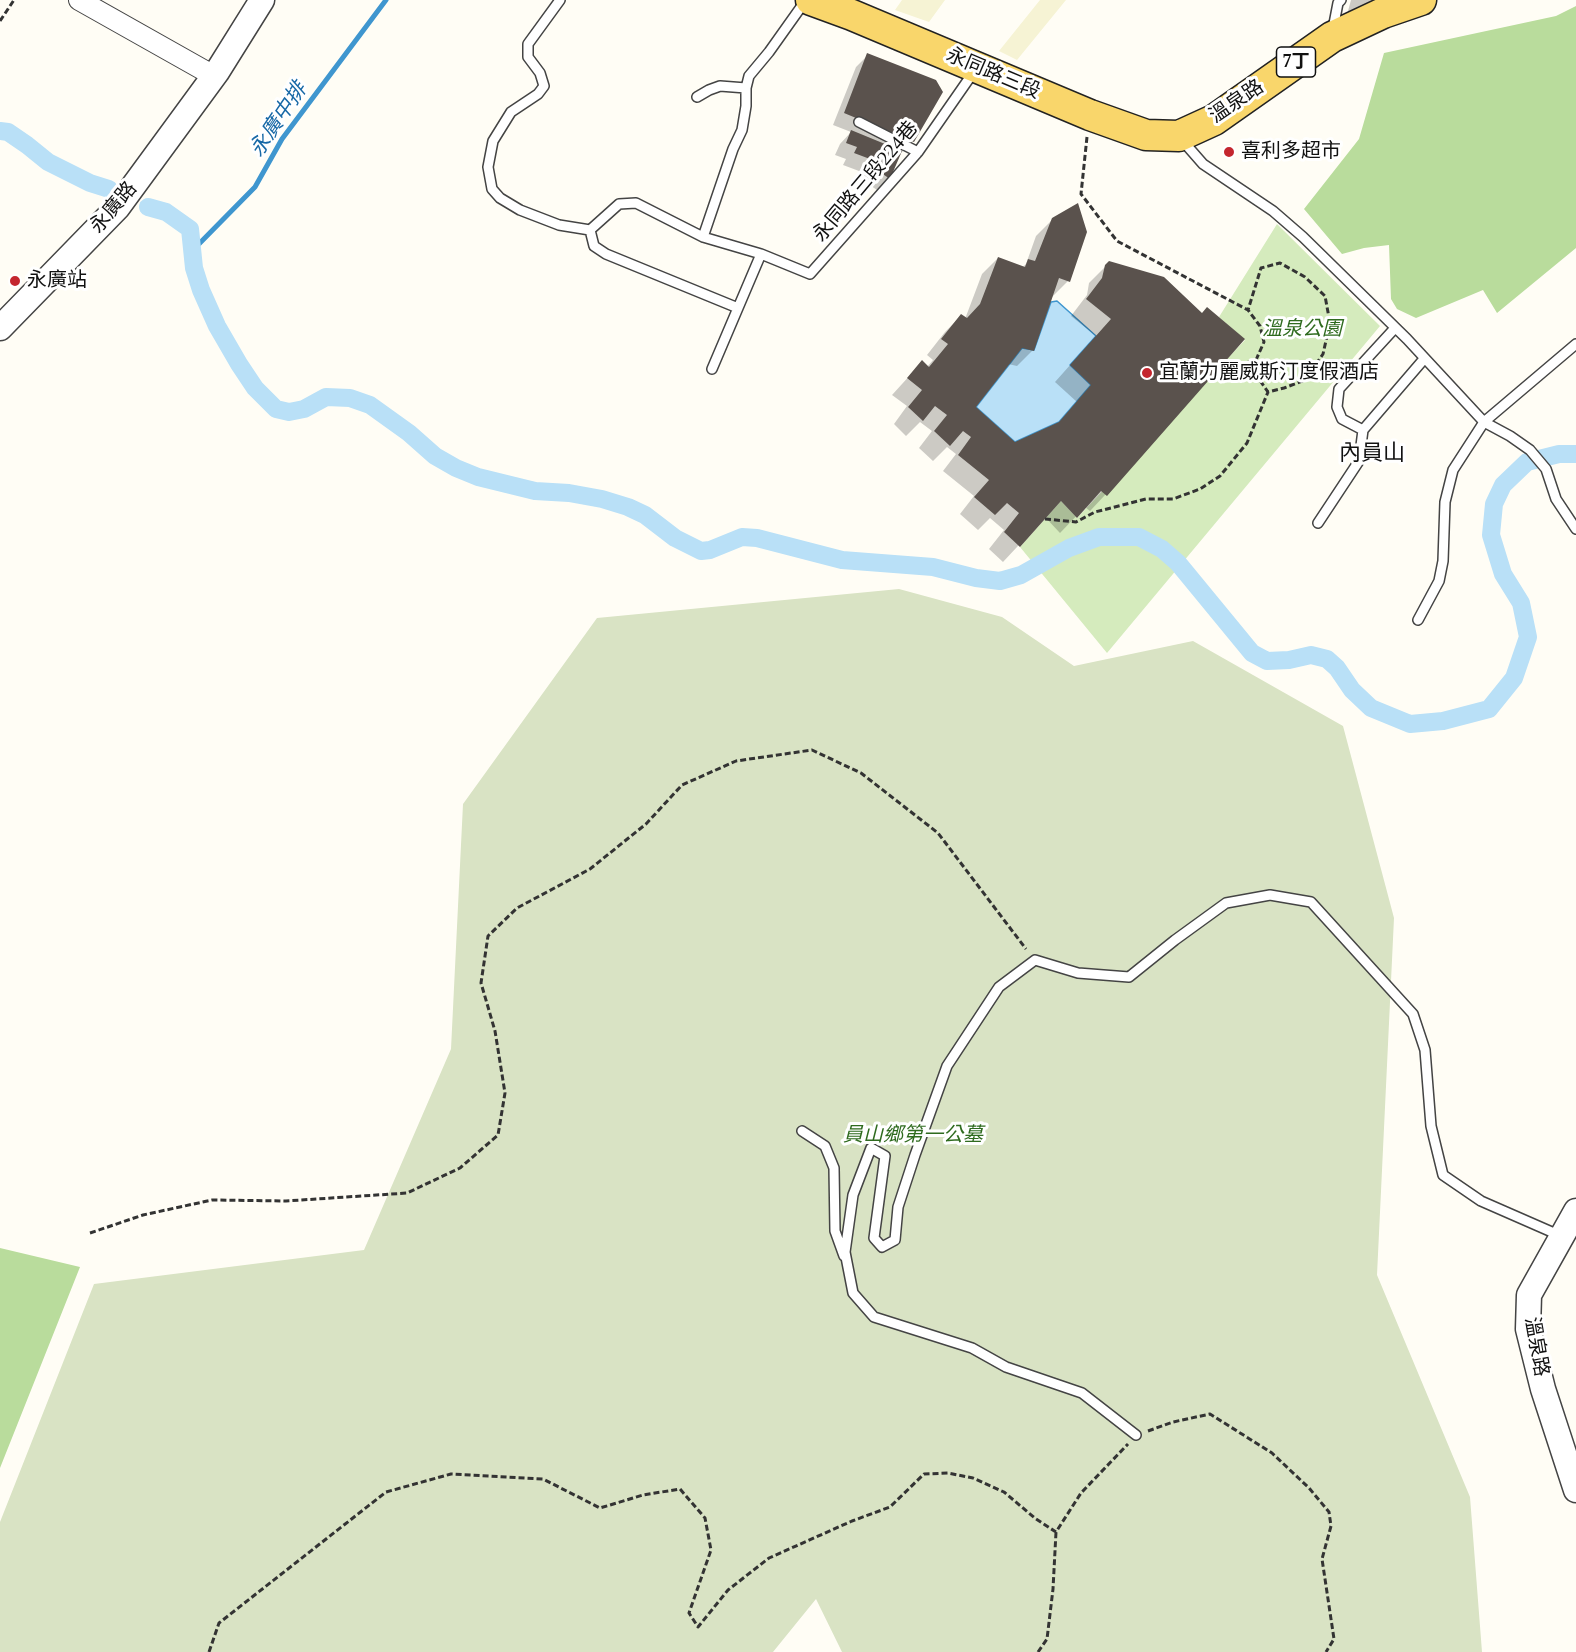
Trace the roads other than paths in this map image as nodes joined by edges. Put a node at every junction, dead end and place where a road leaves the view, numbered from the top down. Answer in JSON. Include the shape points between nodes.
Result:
{"nodes":[{"id":1,"x":79,"y":0,"type":"edge"},
{"id":2,"x":262,"y":0,"type":"edge"},
{"id":3,"x":560,"y":0,"type":"edge"},
{"id":4,"x":806,"y":0,"type":"edge"},
{"id":5,"x":811,"y":0,"type":"edge"},
{"id":6,"x":1341,"y":0,"type":"edge"},
{"id":7,"x":1421,"y":0,"type":"edge"},
{"id":8,"x":1332,"y":37,"type":"junction"},
{"id":9,"x":976,"y":68,"type":"junction"},
{"id":10,"x":214,"y":76,"type":"junction"},
{"id":11,"x":746,"y":88,"type":"junction"},
{"id":12,"x":698,"y":97,"type":"dead end"},
{"id":13,"x":860,"y":122,"type":"dead end"},
{"id":14,"x":1179,"y":136,"type":"junction"},
{"id":15,"x":918,"y":152,"type":"junction"},
{"id":16,"x":590,"y":230,"type":"junction"},
{"id":17,"x":703,"y":237,"type":"junction"},
{"id":18,"x":761,"y":254,"type":"junction"},
{"id":19,"x":738,"y":308,"type":"junction"},
{"id":20,"x":0,"y":328,"type":"edge"},
{"id":21,"x":1395,"y":328,"type":"junction"},
{"id":22,"x":1576,"y":345,"type":"edge"},
{"id":23,"x":1424,"y":359,"type":"junction"},
{"id":24,"x":712,"y":369,"type":"dead end"},
{"id":25,"x":1484,"y":422,"type":"junction"},
{"id":26,"x":1363,"y":430,"type":"junction"},
{"id":27,"x":1318,"y":523,"type":"dead end"},
{"id":28,"x":1576,"y":529,"type":"edge"},
{"id":29,"x":1418,"y":620,"type":"dead end"},
{"id":30,"x":802,"y":1131,"type":"dead end"},
{"id":31,"x":1576,"y":1211,"type":"edge"},
{"id":32,"x":1561,"y":1236,"type":"junction"},
{"id":33,"x":849,"y":1269,"type":"junction"},
{"id":34,"x":1136,"y":1435,"type":"road end"},
{"id":35,"x":1576,"y":1490,"type":"edge"}],
"edges":[{"from":1,"to":10,"type":"street"},
{"from":2,"to":10,"type":"street","name":"永廣路"},
{"from":3,"to":16,"type":"lane","via":[[528,44],[528,57],[544,86],[511,112],[493,141],[488,167],[492,189],[500,198],[559,225]]},
{"from":4,"to":11,"type":"lane","via":[[750,76]]},
{"from":5,"to":9,"type":"main road","name":"永同路三段","number":"7丁"},
{"from":6,"to":8,"type":"lane"},
{"from":7,"to":8,"type":"main road","name":"溫泉路","number":"7丁"},
{"from":8,"to":14,"type":"main road","name":"溫泉路","number":"7丁","via":[[1214,120]]},
{"from":9,"to":14,"type":"main road","name":"永同路三段","number":"7丁","via":[[1146,135]]},
{"from":9,"to":15,"type":"lane","name":"永同路三段224巷"},
{"from":10,"to":20,"type":"street","name":"永廣路","via":[[124,199]]},
{"from":11,"to":12,"type":"lane","via":[[720,86]]},
{"from":11,"to":17,"type":"lane","via":[[742,130]]},
{"from":13,"to":15,"type":"lane"},
{"from":14,"to":21,"type":"lane","via":[[1203,164],[1273,211],[1303,237]]},
{"from":15,"to":18,"type":"lane","name":"永同路三段224巷","via":[[810,274]]},
{"from":16,"to":17,"type":"lane","via":[[619,204],[636,203]]},
{"from":16,"to":19,"type":"lane","via":[[594,246],[606,254]]},
{"from":17,"to":18,"type":"lane"},
{"from":18,"to":19,"type":"lane"},
{"from":19,"to":24,"type":"lane"},
{"from":21,"to":23,"type":"lane"},
{"from":21,"to":26,"type":"lane","via":[[1339,389],[1337,407],[1342,419]]},
{"from":22,"to":25,"type":"lane"},
{"from":23,"to":25,"type":"lane"},
{"from":23,"to":26,"type":"lane"},
{"from":25,"to":28,"type":"lane","via":[[1530,450],[1546,469],[1556,499]]},
{"from":25,"to":29,"type":"lane","via":[[1453,470],[1445,502],[1439,581]]},
{"from":26,"to":27,"type":"lane","via":[[1359,461]]},
{"from":30,"to":33,"type":"lane","via":[[825,1146],[834,1168],[835,1231]]},
{"from":31,"to":32,"type":"street","name":"溫泉路"},
{"from":32,"to":33,"type":"lane","via":[[1481,1201],[1443,1175],[1431,1126],[1425,1050],[1413,1014],[1311,902],[1270,895],[1226,903],[1129,977],[1078,973],[1035,960],[999,987],[946,1066],[898,1207],[895,1240],[882,1247],[874,1238],[885,1155],[871,1148],[853,1195],[845,1252]]},
{"from":32,"to":35,"type":"street","name":"溫泉路","via":[[1529,1295],[1528,1329]]},
{"from":33,"to":34,"type":"lane","via":[[853,1293],[874,1317],[972,1348],[1006,1367],[1082,1393]]}]}
